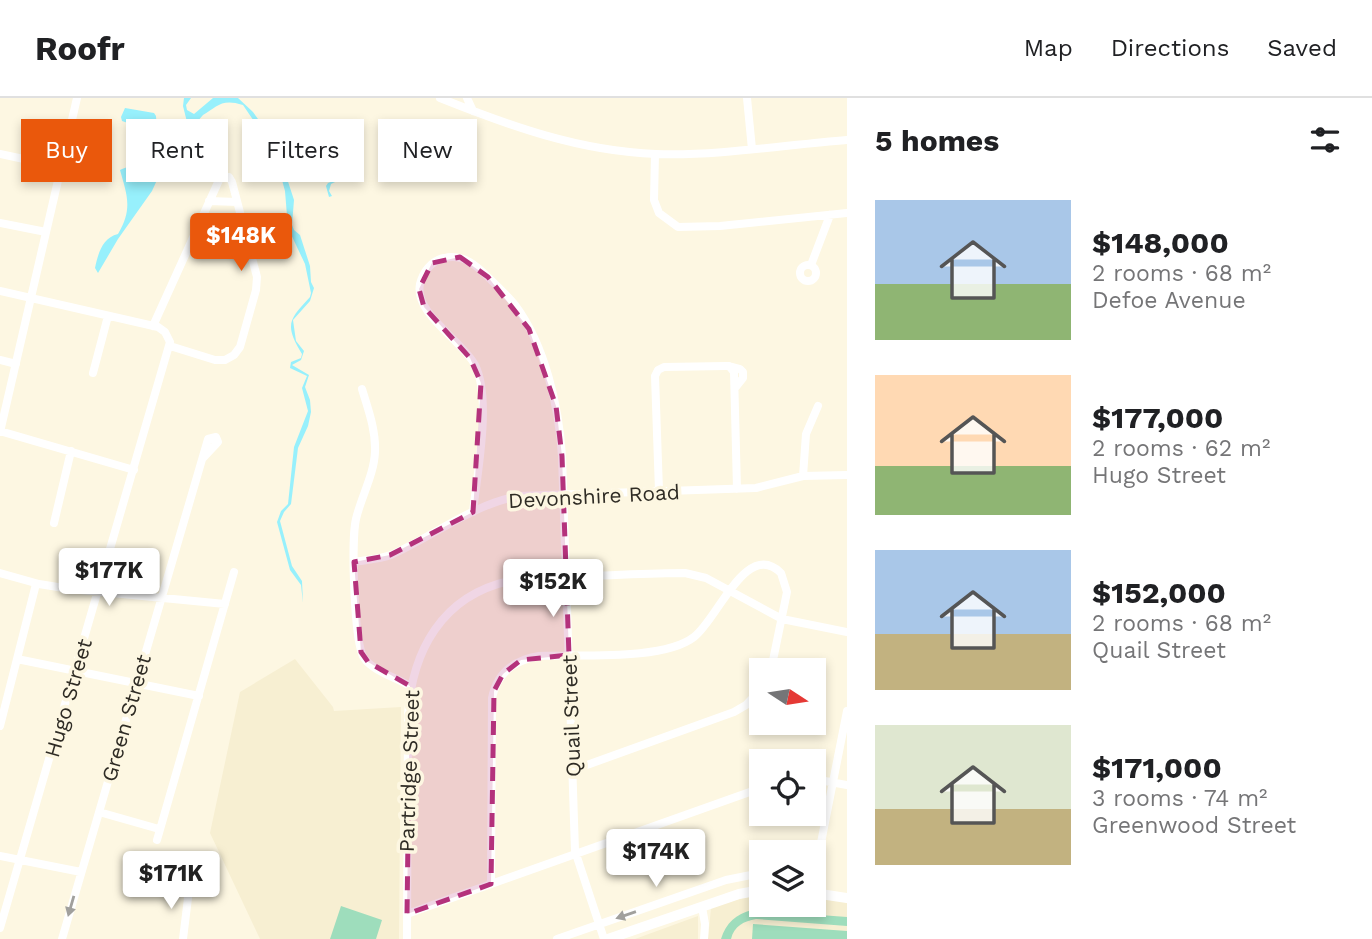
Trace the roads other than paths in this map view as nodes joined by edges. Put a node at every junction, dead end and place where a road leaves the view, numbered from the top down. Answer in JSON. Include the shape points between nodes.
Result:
{"nodes":[{"id":1,"x":74,"y":98,"type":"edge"},
{"id":2,"x":440,"y":98,"type":"edge"},
{"id":3,"x":467,"y":98,"type":"edge"},
{"id":4,"x":747,"y":98,"type":"edge"},
{"id":5,"x":473,"y":111,"type":"junction"},
{"id":6,"x":70,"y":119,"type":"edge"},
{"id":7,"x":847,"y":140,"type":"edge"},
{"id":8,"x":752,"y":149,"type":"junction"},
{"id":9,"x":0,"y":154,"type":"edge"},
{"id":10,"x":655,"y":154,"type":"junction"},
{"id":11,"x":21,"y":158,"type":"edge"},
{"id":12,"x":58,"y":182,"type":"edge"},
{"id":13,"x":209,"y":201,"type":"junction"},
{"id":14,"x":237,"y":202,"type":"junction"},
{"id":15,"x":847,"y":213,"type":"edge"},
{"id":16,"x":830,"y":215,"type":"junction"},
{"id":17,"x":0,"y":223,"type":"edge"},
{"id":18,"x":46,"y":232,"type":"junction"},
{"id":19,"x":811,"y":265,"type":"dead end"},
{"id":20,"x":0,"y":291,"type":"edge"},
{"id":21,"x":31,"y":299,"type":"junction"},
{"id":22,"x":108,"y":316,"type":"junction"},
{"id":23,"x":153,"y":326,"type":"junction"},
{"id":24,"x":170,"y":346,"type":"junction"},
{"id":25,"x":0,"y":360,"type":"edge"},
{"id":26,"x":16,"y":364,"type":"junction"},
{"id":27,"x":93,"y":373,"type":"dead end"},
{"id":28,"x":362,"y":389,"type":"dead end"},
{"id":29,"x":818,"y":406,"type":"dead end"},
{"id":30,"x":0,"y":431,"type":"edge"},
{"id":31,"x":71,"y":452,"type":"junction"},
{"id":32,"x":203,"y":458,"type":"dead end"},
{"id":33,"x":134,"y":470,"type":"junction"},
{"id":34,"x":847,"y":475,"type":"edge"},
{"id":35,"x":803,"y":476,"type":"junction"},
{"id":36,"x":737,"y":489,"type":"junction"},
{"id":37,"x":659,"y":491,"type":"junction"},
{"id":38,"x":563,"y":494,"type":"junction"},
{"id":39,"x":473,"y":512,"type":"junction"},
{"id":40,"x":54,"y":523,"type":"dead end"},
{"id":41,"x":354,"y":562,"type":"junction"},
{"id":42,"x":234,"y":572,"type":"dead end"},
{"id":43,"x":0,"y":573,"type":"edge"},
{"id":44,"x":566,"y":576,"type":"junction"},
{"id":45,"x":36,"y":584,"type":"junction"},
{"id":46,"x":730,"y":591,"type":"junction"},
{"id":47,"x":98,"y":592,"type":"junction"},
{"id":48,"x":161,"y":598,"type":"junction"},
{"id":49,"x":225,"y":604,"type":"junction"},
{"id":50,"x":782,"y":619,"type":"junction"},
{"id":51,"x":847,"y":632,"type":"edge"},
{"id":52,"x":569,"y":654,"type":"junction"},
{"id":53,"x":774,"y":658,"type":"edge"},
{"id":54,"x":17,"y":659,"type":"junction"},
{"id":55,"x":76,"y":670,"type":"junction"},
{"id":56,"x":137,"y":682,"type":"junction"},
{"id":57,"x":410,"y":686,"type":"junction"},
{"id":58,"x":199,"y":696,"type":"junction"},
{"id":59,"x":749,"y":702,"type":"edge"},
{"id":60,"x":847,"y":711,"type":"edge"},
{"id":61,"x":0,"y":726,"type":"edge"},
{"id":62,"x":573,"y":770,"type":"junction"},
{"id":63,"x":826,"y":781,"type":"edge"},
{"id":64,"x":833,"y":782,"type":"junction"},
{"id":65,"x":847,"y":785,"type":"edge"},
{"id":66,"x":749,"y":792,"type":"edge"},
{"id":67,"x":99,"y":812,"type":"junction"},
{"id":68,"x":159,"y":829,"type":"junction"},
{"id":69,"x":157,"y":840,"type":"dead end"},
{"id":70,"x":821,"y":840,"type":"edge"},
{"id":71,"x":576,"y":853,"type":"junction"},
{"id":72,"x":0,"y":856,"type":"edge"},
{"id":73,"x":20,"y":861,"type":"junction"},
{"id":74,"x":81,"y":872,"type":"junction"},
{"id":75,"x":749,"y":875,"type":"edge"},
{"id":76,"x":185,"y":881,"type":"dead end"},
{"id":77,"x":491,"y":884,"type":"junction"},
{"id":78,"x":749,"y":892,"type":"edge"},
{"id":79,"x":826,"y":895,"type":"edge"},
{"id":80,"x":847,"y":898,"type":"edge"},
{"id":81,"x":702,"y":907,"type":"junction"},
{"id":82,"x":407,"y":914,"type":"junction"},
{"id":83,"x":599,"y":924,"type":"junction"},
{"id":84,"x":0,"y":928,"type":"edge"},
{"id":85,"x":62,"y":939,"type":"edge"},
{"id":86,"x":183,"y":939,"type":"edge"},
{"id":87,"x":407,"y":939,"type":"edge"},
{"id":88,"x":557,"y":939,"type":"edge"},
{"id":89,"x":606,"y":939,"type":"edge"},
{"id":90,"x":704,"y":939,"type":"edge"}],
"edges":[{"from":1,"to":6,"type":"street"},
{"from":2,"to":5,"type":"street"},
{"from":3,"to":5,"type":"street"},
{"from":4,"to":8,"type":"street"},
{"from":5,"to":10,"type":"street","via":[[575,144]]},
{"from":7,"to":8,"type":"street"},
{"from":8,"to":10,"type":"street"},
{"from":9,"to":11,"type":"street"},
{"from":10,"to":16,"type":"street","via":[[654,200],[659,213],[678,227]]},
{"from":12,"to":18,"type":"street"},
{"from":13,"to":14,"type":"street"},
{"from":13,"to":14,"type":"street","via":[[220,178],[226,176]]},
{"from":13,"to":23,"type":"street"},
{"from":14,"to":24,"type":"street","via":[[257,283],[240,347],[230,358],[220,360]]},
{"from":15,"to":16,"type":"street"},
{"from":16,"to":19,"type":"street"},
{"from":17,"to":18,"type":"street"},
{"from":18,"to":21,"type":"street"},
{"from":20,"to":21,"type":"street"},
{"from":21,"to":22,"type":"street"},
{"from":21,"to":26,"type":"street"},
{"from":22,"to":23,"type":"street"},
{"from":22,"to":27,"type":"street"},
{"from":23,"to":24,"type":"street","via":[[165,332]]},
{"from":24,"to":33,"type":"street","name":"Hugo Street"},
{"from":25,"to":26,"type":"street"},
{"from":26,"to":30,"type":"street"},
{"from":28,"to":41,"type":"street","via":[[376,450],[356,518]]},
{"from":29,"to":35,"type":"street","via":[[806,435]]},
{"from":30,"to":31,"type":"street"},
{"from":31,"to":33,"type":"street"},
{"from":31,"to":40,"type":"street"},
{"from":32,"to":48,"type":"street","name":"Green Street"},
{"from":33,"to":47,"type":"street","name":"Hugo Street"},
{"from":34,"to":35,"type":"street","name":"Devonshire Road"},
{"from":35,"to":36,"type":"street","name":"Devonshire Road","via":[[766,487]]},
{"from":36,"to":37,"type":"street","name":"Devonshire Road"},
{"from":36,"to":37,"type":"street","via":[[734,388],[743,372],[729,366],[664,367],[656,372]]},
{"from":37,"to":38,"type":"street","name":"Devonshire Road"},
{"from":38,"to":39,"type":"street","name":"Devonshire Road","via":[[509,498]]},
{"from":38,"to":39,"type":"street","name":"Quail Street","via":[[561,437],[550,383],[529,329],[514,304],[474,264],[453,256],[429,267],[419,289],[424,307],[470,358],[481,383]]},
{"from":38,"to":44,"type":"street","name":"Quail Street"},
{"from":39,"to":41,"type":"street","name":"Devonshire Road","via":[[390,555]]},
{"from":41,"to":57,"type":"street","via":[[360,652],[368,662]]},
{"from":42,"to":49,"type":"street"},
{"from":43,"to":45,"type":"street"},
{"from":44,"to":46,"type":"street","name":"Partridge Street","via":[[685,573]]},
{"from":44,"to":52,"type":"street","name":"Quail Street"},
{"from":44,"to":57,"type":"street","name":"Partridge Street","via":[[509,581],[461,603],[430,635]]},
{"from":45,"to":47,"type":"street"},
{"from":45,"to":54,"type":"street"},
{"from":46,"to":50,"type":"street","name":"Partridge Street"},
{"from":46,"to":50,"type":"street","via":[[753,566],[778,569],[786,585]]},
{"from":46,"to":52,"type":"street","via":[[705,628],[680,646]]},
{"from":47,"to":48,"type":"street"},
{"from":47,"to":55,"type":"street","name":"Hugo Street"},
{"from":48,"to":49,"type":"street"},
{"from":48,"to":56,"type":"street","name":"Green Street"},
{"from":49,"to":58,"type":"street"},
{"from":50,"to":51,"type":"street","name":"Partridge Street"},
{"from":50,"to":53,"type":"street"},
{"from":52,"to":62,"type":"street","name":"Quail Street"},
{"from":52,"to":77,"type":"street","via":[[521,660],[503,674],[494,691]]},
{"from":54,"to":55,"type":"street"},
{"from":54,"to":61,"type":"street"},
{"from":55,"to":56,"type":"street"},
{"from":55,"to":73,"type":"street","name":"Hugo Street"},
{"from":56,"to":58,"type":"street"},
{"from":56,"to":67,"type":"street","name":"Green Street"},
{"from":57,"to":82,"type":"street","name":"Partridge Street"},
{"from":58,"to":68,"type":"street"},
{"from":59,"to":62,"type":"street","via":[[734,712]]},
{"from":60,"to":64,"type":"street"},
{"from":62,"to":71,"type":"street","name":"Quail Street"},
{"from":63,"to":64,"type":"street"},
{"from":64,"to":65,"type":"street"},
{"from":64,"to":70,"type":"street"},
{"from":66,"to":71,"type":"street"},
{"from":67,"to":68,"type":"street"},
{"from":67,"to":74,"type":"street","name":"Green Street"},
{"from":68,"to":69,"type":"street"},
{"from":71,"to":77,"type":"street"},
{"from":71,"to":83,"type":"street","name":"Quail Street"},
{"from":72,"to":73,"type":"street"},
{"from":73,"to":74,"type":"street"},
{"from":73,"to":84,"type":"street","name":"Hugo Street"},
{"from":74,"to":85,"type":"street","name":"Green Street","one_way":true},
{"from":75,"to":83,"type":"street","one_way":true},
{"from":76,"to":86,"type":"street"},
{"from":77,"to":82,"type":"street"},
{"from":78,"to":81,"type":"main road"},
{"from":79,"to":80,"type":"main road"},
{"from":81,"to":89,"type":"main road"},
{"from":81,"to":90,"type":"street"},
{"from":82,"to":87,"type":"street","name":"Partridge Street"},
{"from":83,"to":88,"type":"street"},
{"from":83,"to":89,"type":"street","name":"Quail Street"}]}
